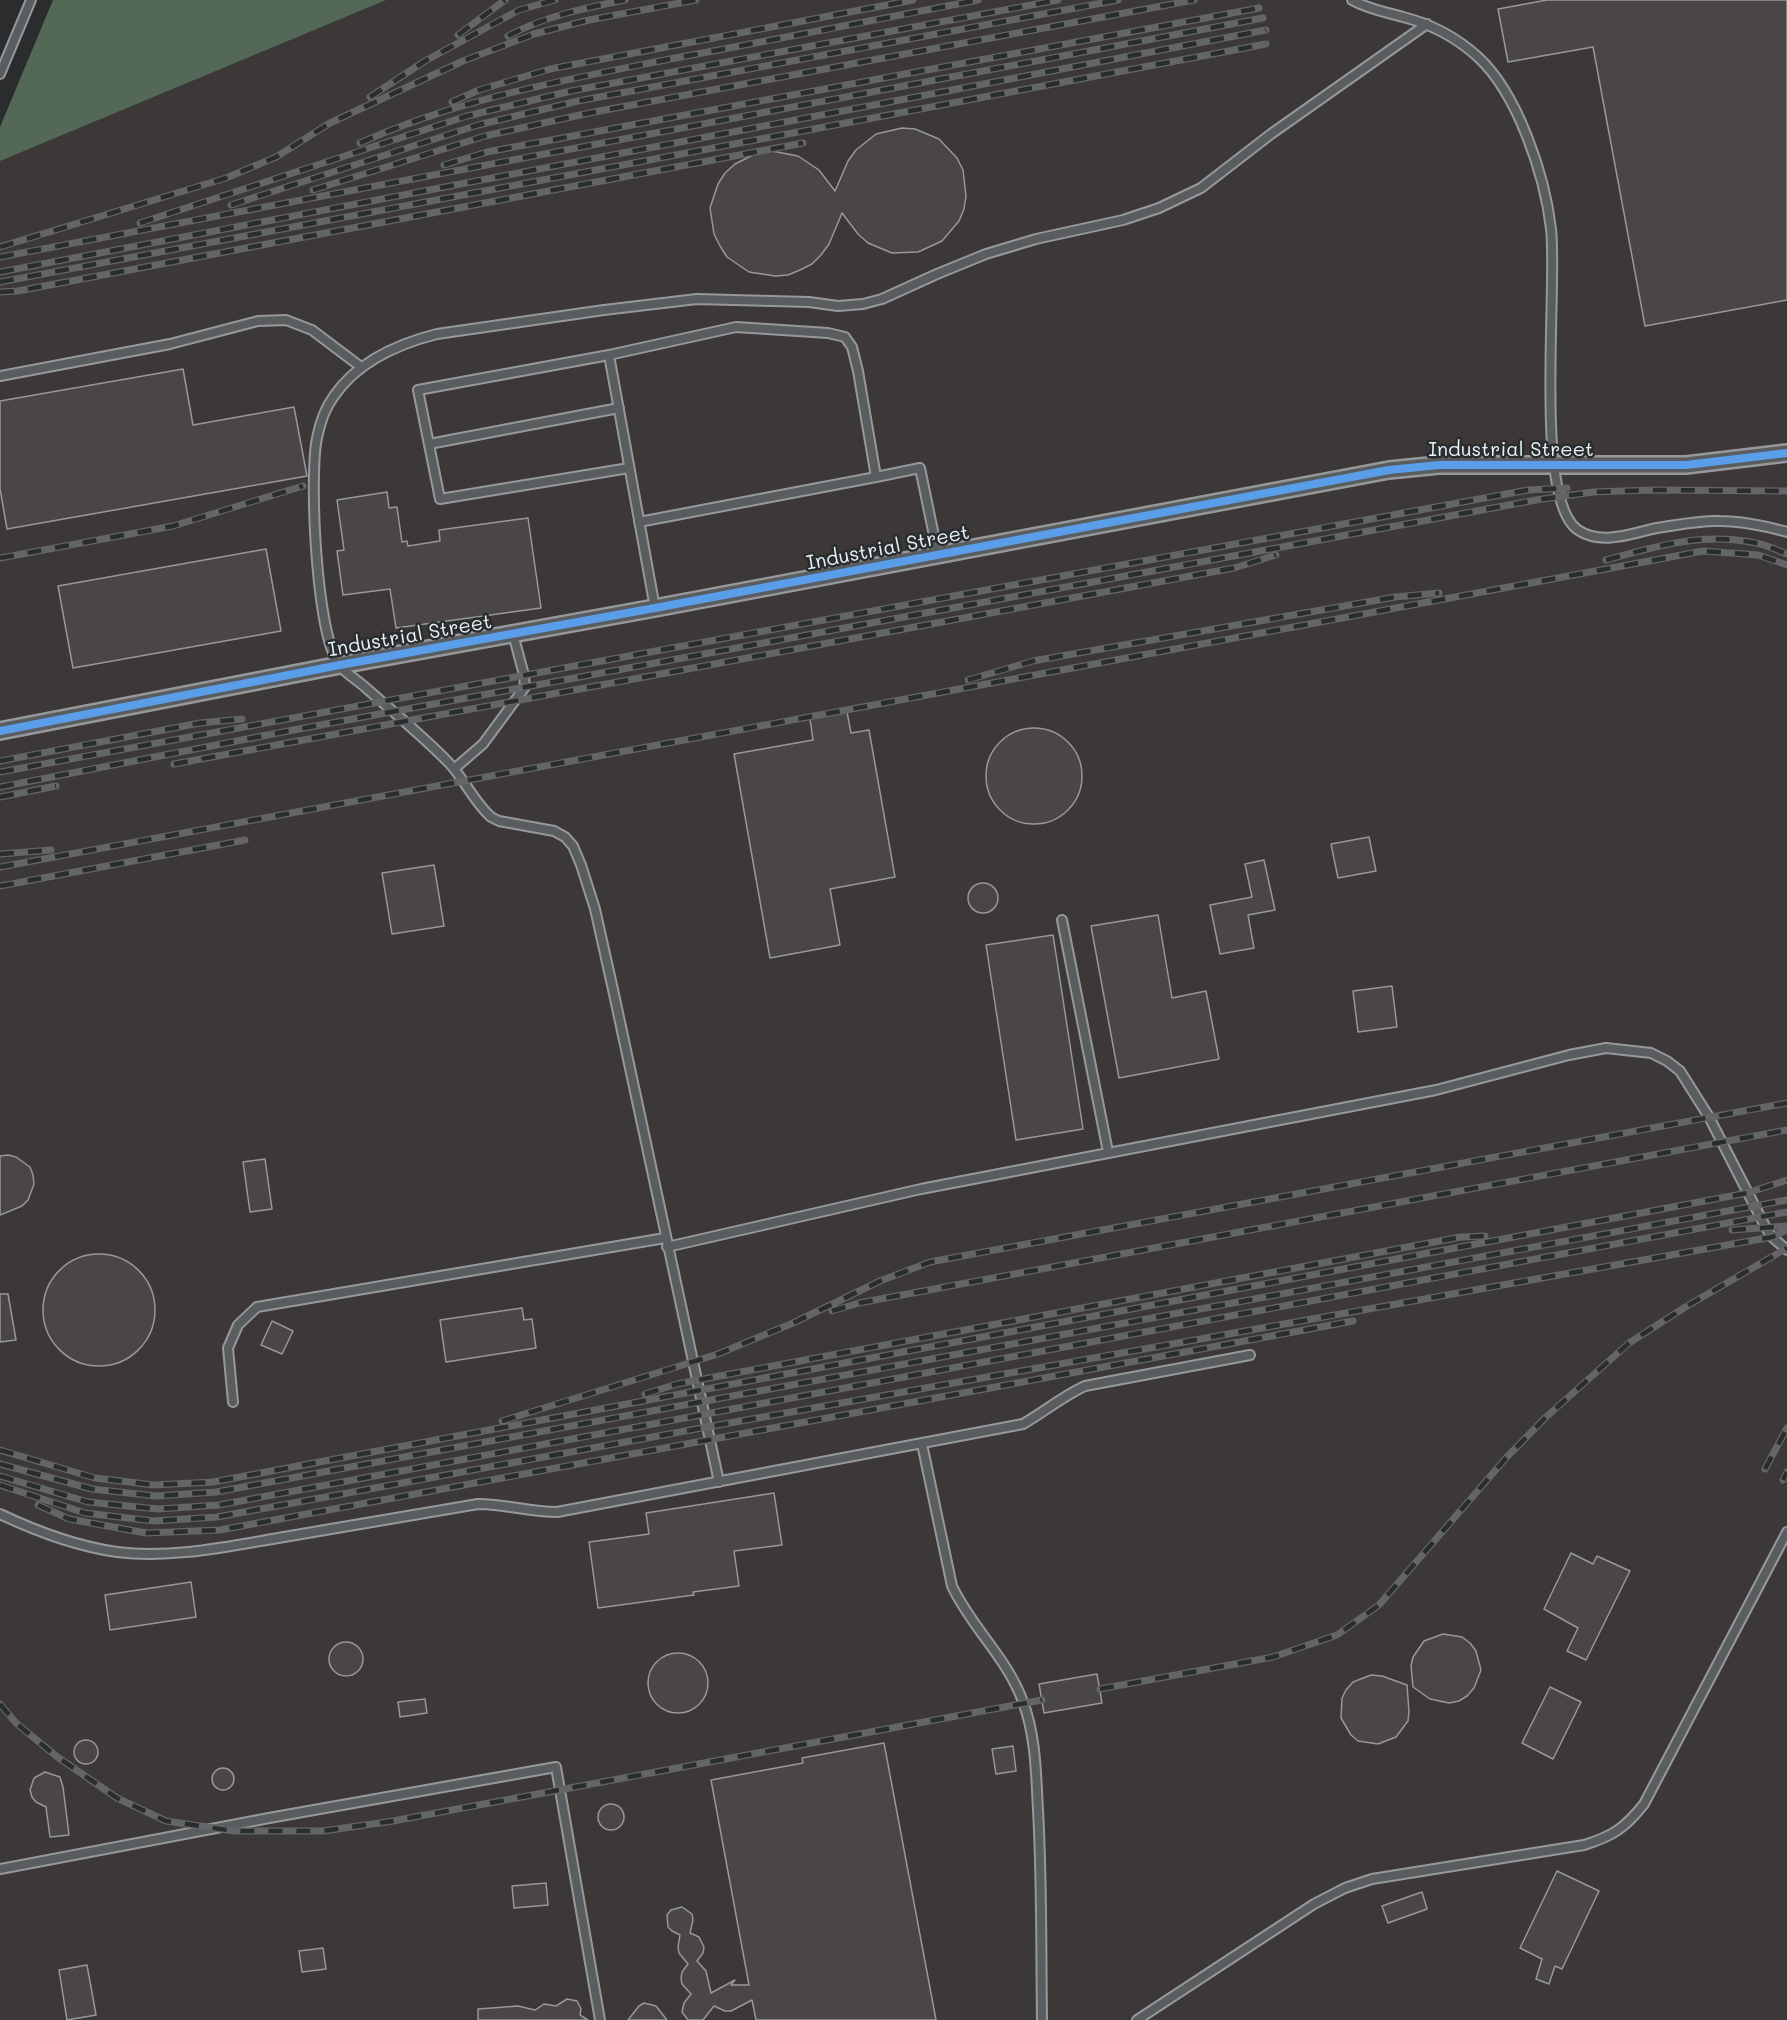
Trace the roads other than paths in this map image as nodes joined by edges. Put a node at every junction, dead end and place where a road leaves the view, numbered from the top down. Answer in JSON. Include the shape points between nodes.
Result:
{"nodes":[{"id":1,"x":31,"y":0,"type":"edge"},
{"id":2,"x":1352,"y":0,"type":"edge"},
{"id":3,"x":1427,"y":24,"type":"junction"},
{"id":4,"x":0,"y":74,"type":"edge"},
{"id":5,"x":609,"y":355,"type":"junction"},
{"id":6,"x":361,"y":367,"type":"junction"},
{"id":7,"x":0,"y":376,"type":"edge"},
{"id":8,"x":618,"y":408,"type":"junction"},
{"id":9,"x":429,"y":444,"type":"junction"},
{"id":10,"x":1787,"y":453,"type":"edge"},
{"id":11,"x":1554,"y":465,"type":"junction"},
{"id":12,"x":630,"y":468,"type":"junction"},
{"id":13,"x":876,"y":477,"type":"junction"},
{"id":14,"x":639,"y":522,"type":"junction"},
{"id":15,"x":1787,"y":532,"type":"edge"},
{"id":16,"x":938,"y":555,"type":"junction"},
{"id":17,"x":655,"y":608,"type":"junction"},
{"id":18,"x":513,"y":634,"type":"junction"},
{"id":19,"x":339,"y":665,"type":"junction"},
{"id":20,"x":0,"y":731,"type":"edge"},
{"id":21,"x":454,"y":769,"type":"junction"},
{"id":22,"x":1062,"y":920,"type":"dead end"},
{"id":23,"x":1108,"y":1152,"type":"junction"},
{"id":24,"x":666,"y":1242,"type":"junction"},
{"id":25,"x":1787,"y":1250,"type":"edge"},
{"id":26,"x":1250,"y":1354,"type":"dead end"},
{"id":27,"x":233,"y":1402,"type":"dead end"},
{"id":28,"x":922,"y":1444,"type":"junction"},
{"id":29,"x":719,"y":1482,"type":"junction"},
{"id":30,"x":0,"y":1514,"type":"edge"},
{"id":31,"x":1787,"y":1532,"type":"edge"},
{"id":32,"x":0,"y":1869,"type":"edge"},
{"id":33,"x":600,"y":2020,"type":"edge"},
{"id":34,"x":1042,"y":2020,"type":"edge"},
{"id":35,"x":1137,"y":2020,"type":"edge"}],
"edges":[{"from":1,"to":4,"type":"lane"},
{"from":2,"to":3,"type":"lane","via":[[1376,11]]},
{"from":3,"to":6,"type":"lane","via":[[1201,188],[1123,220],[986,254],[882,299],[838,306],[697,299],[604,310],[437,334],[410,341]]},
{"from":3,"to":11,"type":"lane","via":[[1460,42],[1480,59],[1501,87],[1533,150],[1545,192],[1552,240],[1549,359]]},
{"from":5,"to":8,"type":"lane"},
{"from":5,"to":9,"type":"lane","via":[[418,390]]},
{"from":5,"to":13,"type":"lane","via":[[736,327],[845,337],[858,371]]},
{"from":6,"to":7,"type":"lane","via":[[312,330],[286,320],[258,321],[170,344]]},
{"from":6,"to":19,"type":"lane","via":[[333,397],[316,439],[318,581],[328,634]]},
{"from":8,"to":9,"type":"lane"},
{"from":8,"to":12,"type":"lane"},
{"from":9,"to":12,"type":"lane","via":[[440,500]]},
{"from":10,"to":11,"type":"street","name":"Industrial Street","via":[[1686,465]]},
{"from":11,"to":15,"type":"lane","via":[[1568,519],[1589,536],[1620,537],[1721,521]]},
{"from":11,"to":16,"type":"street","name":"Industrial Street","via":[[1439,465],[1389,470]]},
{"from":12,"to":14,"type":"lane"},
{"from":13,"to":14,"type":"lane"},
{"from":13,"to":16,"type":"lane","via":[[920,468]]},
{"from":14,"to":17,"type":"lane"},
{"from":16,"to":17,"type":"street","name":"Industrial Street"},
{"from":17,"to":18,"type":"street","name":"Industrial Street"},
{"from":18,"to":19,"type":"street","name":"Industrial Street"},
{"from":18,"to":21,"type":"lane","via":[[525,687],[483,744]]},
{"from":19,"to":20,"type":"street","name":"Industrial Street"},
{"from":19,"to":21,"type":"lane"},
{"from":21,"to":24,"type":"lane","via":[[491,817],[554,831],[573,846],[595,909]]},
{"from":22,"to":23,"type":"lane"},
{"from":23,"to":24,"type":"lane"},
{"from":23,"to":25,"type":"lane","via":[[1436,1090],[1606,1048],[1651,1053],[1680,1071],[1709,1117],[1766,1228]]},
{"from":24,"to":27,"type":"lane","via":[[257,1307],[238,1325],[228,1348]]},
{"from":24,"to":29,"type":"lane"},
{"from":26,"to":28,"type":"lane","via":[[1085,1386],[1023,1424]]},
{"from":28,"to":29,"type":"lane"},
{"from":28,"to":34,"type":"lane","via":[[952,1586],[1014,1681],[1024,1703],[1035,1756],[1041,1863]]},
{"from":29,"to":30,"type":"lane","via":[[557,1512],[478,1503],[208,1550],[158,1553],[76,1545]]},
{"from":31,"to":35,"type":"lane","via":[[1644,1804],[1616,1833],[1584,1845],[1372,1879],[1345,1888],[1314,1904]]},
{"from":32,"to":33,"type":"lane","via":[[556,1767]]}]}
